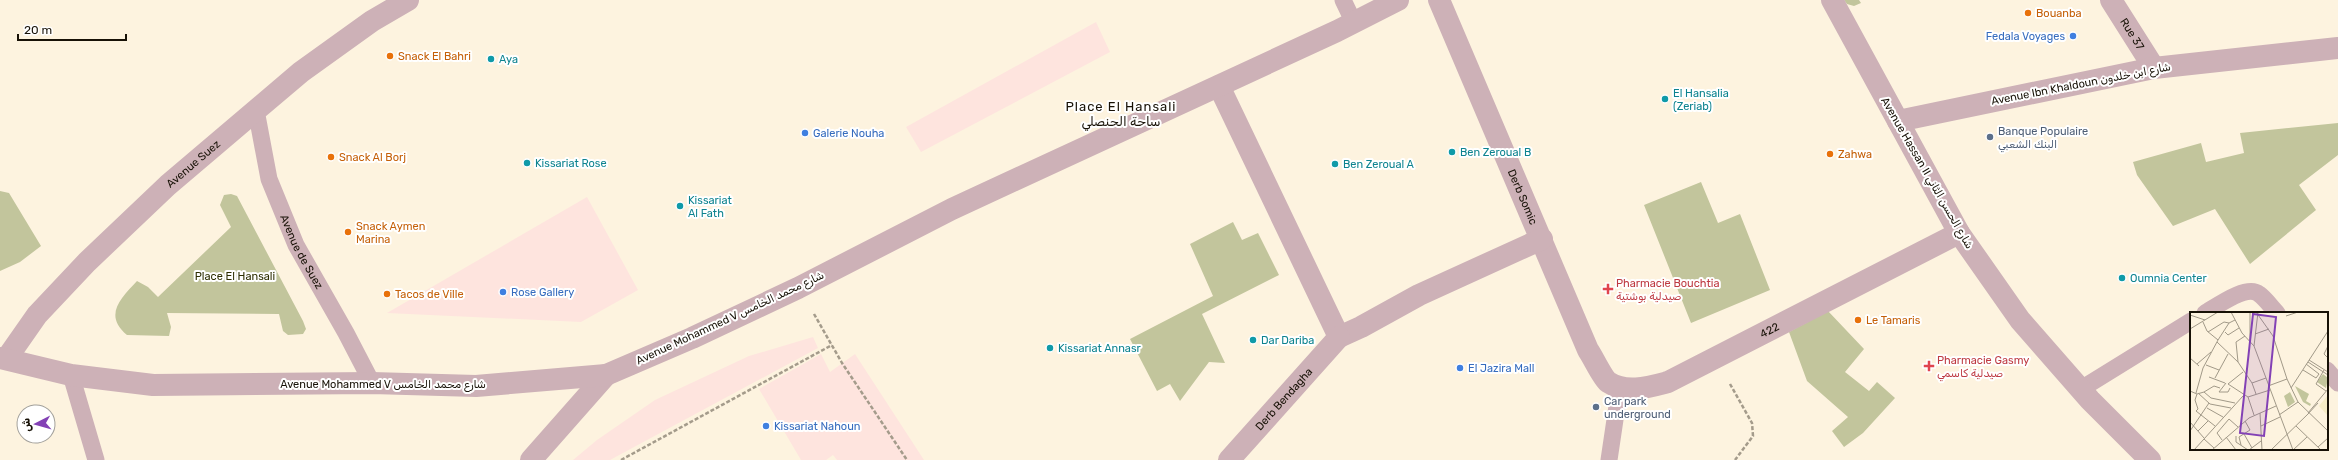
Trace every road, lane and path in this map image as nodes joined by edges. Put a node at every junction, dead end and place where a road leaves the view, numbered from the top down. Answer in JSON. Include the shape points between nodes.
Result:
{"nodes":[{"id":1,"x":408,"y":0,"type":"edge"},
{"id":2,"x":1343,"y":0,"type":"edge"},
{"id":3,"x":1398,"y":0,"type":"edge"},
{"id":4,"x":1439,"y":0,"type":"edge"},
{"id":5,"x":1832,"y":0,"type":"edge"},
{"id":6,"x":2111,"y":0,"type":"edge"},
{"id":7,"x":1354,"y":22,"type":"junction"},
{"id":8,"x":2338,"y":48,"type":"edge"},
{"id":9,"x":2154,"y":68,"type":"junction"},
{"id":10,"x":1219,"y":86,"type":"junction"},
{"id":11,"x":256,"y":110,"type":"junction"},
{"id":12,"x":1898,"y":122,"type":"junction"},
{"id":13,"x":1959,"y":233,"type":"junction"},
{"id":14,"x":1542,"y":239,"type":"junction"},
{"id":15,"x":798,"y":288,"type":"junction"},
{"id":16,"x":2207,"y":312,"type":"edge"},
{"id":17,"x":2276,"y":312,"type":"edge"},
{"id":18,"x":2190,"y":322,"type":"edge"},
{"id":19,"x":1339,"y":337,"type":"junction"},
{"id":20,"x":832,"y":345,"type":"junction"},
{"id":21,"x":1588,"y":350,"type":"joint"},
{"id":22,"x":1715,"y":358,"type":"junction"},
{"id":23,"x":2,"y":359,"type":"edge"},
{"id":24,"x":2328,"y":371,"type":"edge"},
{"id":25,"x":606,"y":374,"type":"junction"},
{"id":26,"x":71,"y":375,"type":"junction"},
{"id":27,"x":372,"y":383,"type":"junction"},
{"id":28,"x":2338,"y":383,"type":"edge"},
{"id":29,"x":1620,"y":386,"type":"junction"},
{"id":30,"x":2081,"y":389,"type":"junction"},
{"id":31,"x":96,"y":460,"type":"edge"},
{"id":32,"x":531,"y":460,"type":"edge"},
{"id":33,"x":621,"y":460,"type":"edge"},
{"id":34,"x":907,"y":460,"type":"edge"},
{"id":35,"x":1229,"y":460,"type":"edge"},
{"id":36,"x":1609,"y":460,"type":"edge"},
{"id":37,"x":1735,"y":460,"type":"edge"},
{"id":38,"x":2150,"y":460,"type":"edge"}],
"edges":[{"from":1,"to":11,"type":"street","name":"Avenue Suez","via":[[372,21],[301,72]]},
{"from":2,"to":7,"type":"lane"},
{"from":3,"to":7,"type":"street","name":"Avenue Mohammed V شارع محمد الخامس"},
{"from":4,"to":14,"type":"street","name":"Derb Somic"},
{"from":5,"to":12,"type":"street","name":"Avenue Hassan II شارع الحسن الثاني"},
{"from":6,"to":9,"type":"street","name":"Rue 37"},
{"from":7,"to":10,"type":"street","name":"Avenue Mohammed V شارع محمد الخامس"},
{"from":8,"to":9,"type":"street","name":"Avenue Ibn Khaldoun شارع ابن خلدون"},
{"from":9,"to":12,"type":"street","name":"Avenue Ibn Khaldoun شارع ابن خلدون"},
{"from":10,"to":15,"type":"street","name":"Avenue Mohammed V شارع محمد الخامس","via":[[952,209]]},
{"from":10,"to":19,"type":"street"},
{"from":11,"to":23,"type":"street","name":"Avenue Suez","via":[[168,185],[87,262],[37,315]]},
{"from":11,"to":27,"type":"lane","name":"Avenue de Suez","via":[[269,180],[296,245]]},
{"from":12,"to":13,"type":"street","name":"Avenue Hassan II شارع الحسن الثاني"},
{"from":13,"to":22,"type":"street","name":"422"},
{"from":13,"to":30,"type":"street","name":"Avenue Hassan II شارع الحسن الثاني","via":[[2020,320]]},
{"from":14,"to":19,"type":"street","via":[[1419,295]]},
{"from":14,"to":21,"type":"street","name":"Derb Somic"},
{"from":15,"to":20,"type":"path"},
{"from":15,"to":25,"type":"street","name":"Avenue Mohammed V شارع محمد الخامس","via":[[692,338]]},
{"from":16,"to":17,"type":"lane","via":[[2235,296],[2250,291],[2258,293]]},
{"from":18,"to":30,"type":"lane"},
{"from":19,"to":35,"type":"street","name":"Derb Bendagha"},
{"from":20,"to":33,"type":"path"},
{"from":20,"to":34,"type":"path"},
{"from":21,"to":29,"type":"street","name":"422","via":[[1607,381]]},
{"from":22,"to":29,"type":"street","name":"422","via":[[1668,382],[1628,389]]},
{"from":22,"to":37,"type":"path","via":[[1752,423],[1753,436]]},
{"from":23,"to":26,"type":"street","name":"Avenue Mohammed V شارع محمد الخامس"},
{"from":24,"to":28,"type":"lane"},
{"from":25,"to":27,"type":"street","name":"Avenue Mohammed V شارع محمد الخامس","via":[[476,386]]},
{"from":25,"to":32,"type":"street"},
{"from":26,"to":27,"type":"street","name":"Avenue Mohammed V شارع محمد الخامس","via":[[153,385]]},
{"from":26,"to":31,"type":"lane"},
{"from":29,"to":36,"type":"lane"},
{"from":30,"to":38,"type":"street","name":"Avenue Hassan II شارع الحسن الثاني"}]}
